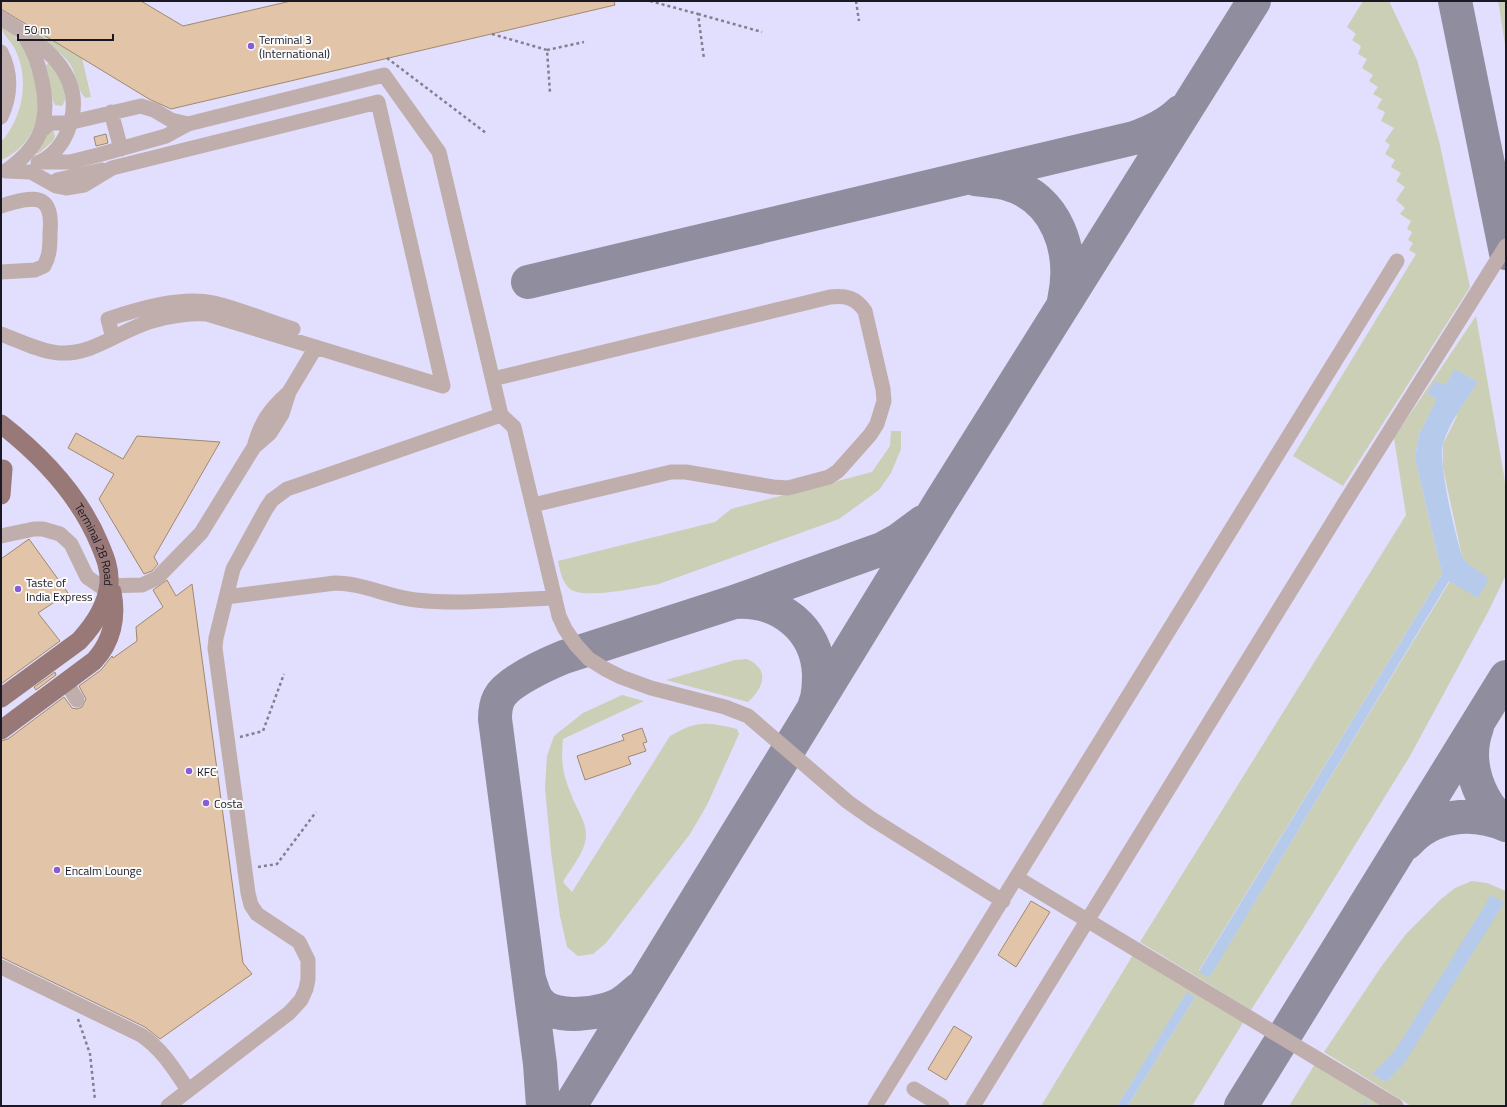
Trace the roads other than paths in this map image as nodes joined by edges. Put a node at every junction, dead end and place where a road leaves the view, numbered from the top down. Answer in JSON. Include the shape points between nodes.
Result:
{"nodes":[{"id":1,"x":1,"y":18,"type":"edge"},
{"id":2,"x":15,"y":27,"type":"junction"},
{"id":3,"x":1,"y":52,"type":"edge"},
{"id":4,"x":111,"y":112,"type":"junction"},
{"id":5,"x":1,"y":117,"type":"edge"},
{"id":6,"x":71,"y":122,"type":"junction"},
{"id":7,"x":188,"y":124,"type":"junction"},
{"id":8,"x":41,"y":131,"type":"junction"},
{"id":9,"x":121,"y":149,"type":"junction"},
{"id":10,"x":39,"y":162,"type":"junction"},
{"id":11,"x":3,"y":172,"type":"edge"},
{"id":12,"x":1,"y":206,"type":"edge"},
{"id":13,"x":1506,"y":246,"type":"edge"},
{"id":14,"x":1397,"y":261,"type":"dead end"},
{"id":15,"x":1,"y":272,"type":"edge"},
{"id":16,"x":151,"y":314,"type":"junction"},
{"id":17,"x":293,"y":329,"type":"dead end"},
{"id":18,"x":1,"y":334,"type":"edge"},
{"id":19,"x":316,"y":347,"type":"junction"},
{"id":20,"x":493,"y":379,"type":"junction"},
{"id":21,"x":501,"y":415,"type":"junction"},
{"id":22,"x":1,"y":424,"type":"edge"},
{"id":23,"x":2,"y":470,"type":"edge"},
{"id":24,"x":1,"y":495,"type":"edge"},
{"id":25,"x":533,"y":505,"type":"junction"},
{"id":26,"x":1,"y":536,"type":"edge"},
{"id":27,"x":108,"y":571,"type":"junction"},
{"id":28,"x":226,"y":597,"type":"junction"},
{"id":29,"x":554,"y":598,"type":"junction"},
{"id":30,"x":66,"y":682,"type":"junction"},
{"id":31,"x":1,"y":698,"type":"edge"},
{"id":32,"x":77,"y":700,"type":"dead end"},
{"id":33,"x":1,"y":730,"type":"edge"},
{"id":34,"x":1017,"y":878,"type":"junction"},
{"id":35,"x":1003,"y":901,"type":"junction"},
{"id":36,"x":1088,"y":919,"type":"junction"},
{"id":37,"x":1,"y":967,"type":"edge"},
{"id":38,"x":914,"y":1089,"type":"dead end"},
{"id":39,"x":188,"y":1090,"type":"junction"},
{"id":40,"x":168,"y":1106,"type":"edge"},
{"id":41,"x":875,"y":1106,"type":"edge"},
{"id":42,"x":942,"y":1106,"type":"edge"},
{"id":43,"x":973,"y":1106,"type":"edge"},
{"id":44,"x":1396,"y":1106,"type":"edge"}],
"edges":[{"from":1,"to":2,"type":"lane"},
{"from":2,"to":6,"type":"lane","via":[[57,60],[65,70],[74,106]]},
{"from":2,"to":8,"type":"lane","via":[[33,50],[41,73],[46,109]]},
{"from":3,"to":5,"type":"lane","via":[[6,63],[9,94]]},
{"from":4,"to":6,"type":"lane"},
{"from":4,"to":7,"type":"lane","via":[[141,106],[171,120]]},
{"from":4,"to":9,"type":"lane"},
{"from":6,"to":8,"type":"lane","via":[[50,123]]},
{"from":6,"to":10,"type":"lane","via":[[61,143]]},
{"from":7,"to":9,"type":"lane","via":[[166,136]]},
{"from":7,"to":20,"type":"lane","via":[[384,75],[439,152]]},
{"from":8,"to":11,"type":"lane","via":[[28,152]]},
{"from":9,"to":10,"type":"lane","via":[[70,162]]},
{"from":10,"to":11,"type":"lane"},
{"from":11,"to":19,"type":"lane","via":[[24,170],[56,186],[66,188],[84,185],[112,168],[378,102],[443,386]]},
{"from":12,"to":15,"type":"lane","via":[[26,199],[40,200],[51,214],[51,222],[49,254],[44,266],[35,270]]},
{"from":13,"to":36,"type":"lane"},
{"from":14,"to":34,"type":"lane"},
{"from":16,"to":17,"type":"lane","via":[[185,301],[213,303]]},
{"from":16,"to":18,"type":"lane","via":[[108,319],[113,338],[82,351],[46,351]]},
{"from":16,"to":19,"type":"lane","via":[[207,314]]},
{"from":19,"to":26,"type":"lane","via":[[289,392],[282,414],[270,433],[254,447],[201,533],[157,578],[142,585],[100,586],[87,577],[71,544],[60,534],[34,529]]},
{"from":20,"to":21,"type":"lane"},
{"from":20,"to":25,"type":"lane","via":[[830,297],[851,298],[865,311],[883,389],[882,412],[870,435],[838,471],[829,477],[788,488],[686,472],[671,472]]},
{"from":21,"to":25,"type":"lane","via":[[514,427]]},
{"from":21,"to":28,"type":"lane","via":[[288,489],[272,500],[266,509],[233,568]]},
{"from":22,"to":27,"type":"main road","name":"Terminal 2B Road","via":[[36,454],[68,489],[91,525],[106,559]]},
{"from":23,"to":24,"type":"main road"},
{"from":25,"to":29,"type":"lane"},
{"from":27,"to":30,"type":"main road","via":[[113,597],[112,626],[107,645],[94,661]]},
{"from":27,"to":31,"type":"main road","name":"Terminal 2B Road","via":[[109,583],[105,601],[89,631]]},
{"from":28,"to":29,"type":"lane","via":[[342,583],[364,586],[399,597],[437,601]]},
{"from":28,"to":39,"type":"lane","via":[[215,648],[248,893],[257,914],[298,942],[308,960],[308,980],[301,1000],[289,1013]]},
{"from":29,"to":35,"type":"lane","via":[[564,629],[589,658],[621,677],[651,688],[725,707],[748,716],[854,806]]},
{"from":30,"to":32,"type":"lane"},
{"from":30,"to":33,"type":"main road"},
{"from":34,"to":35,"type":"lane"},
{"from":34,"to":36,"type":"lane"},
{"from":35,"to":41,"type":"lane"},
{"from":36,"to":43,"type":"lane"},
{"from":36,"to":44,"type":"lane"},
{"from":37,"to":39,"type":"lane","via":[[141,1035],[164,1054]]},
{"from":38,"to":42,"type":"lane"},
{"from":39,"to":40,"type":"lane"}]}
